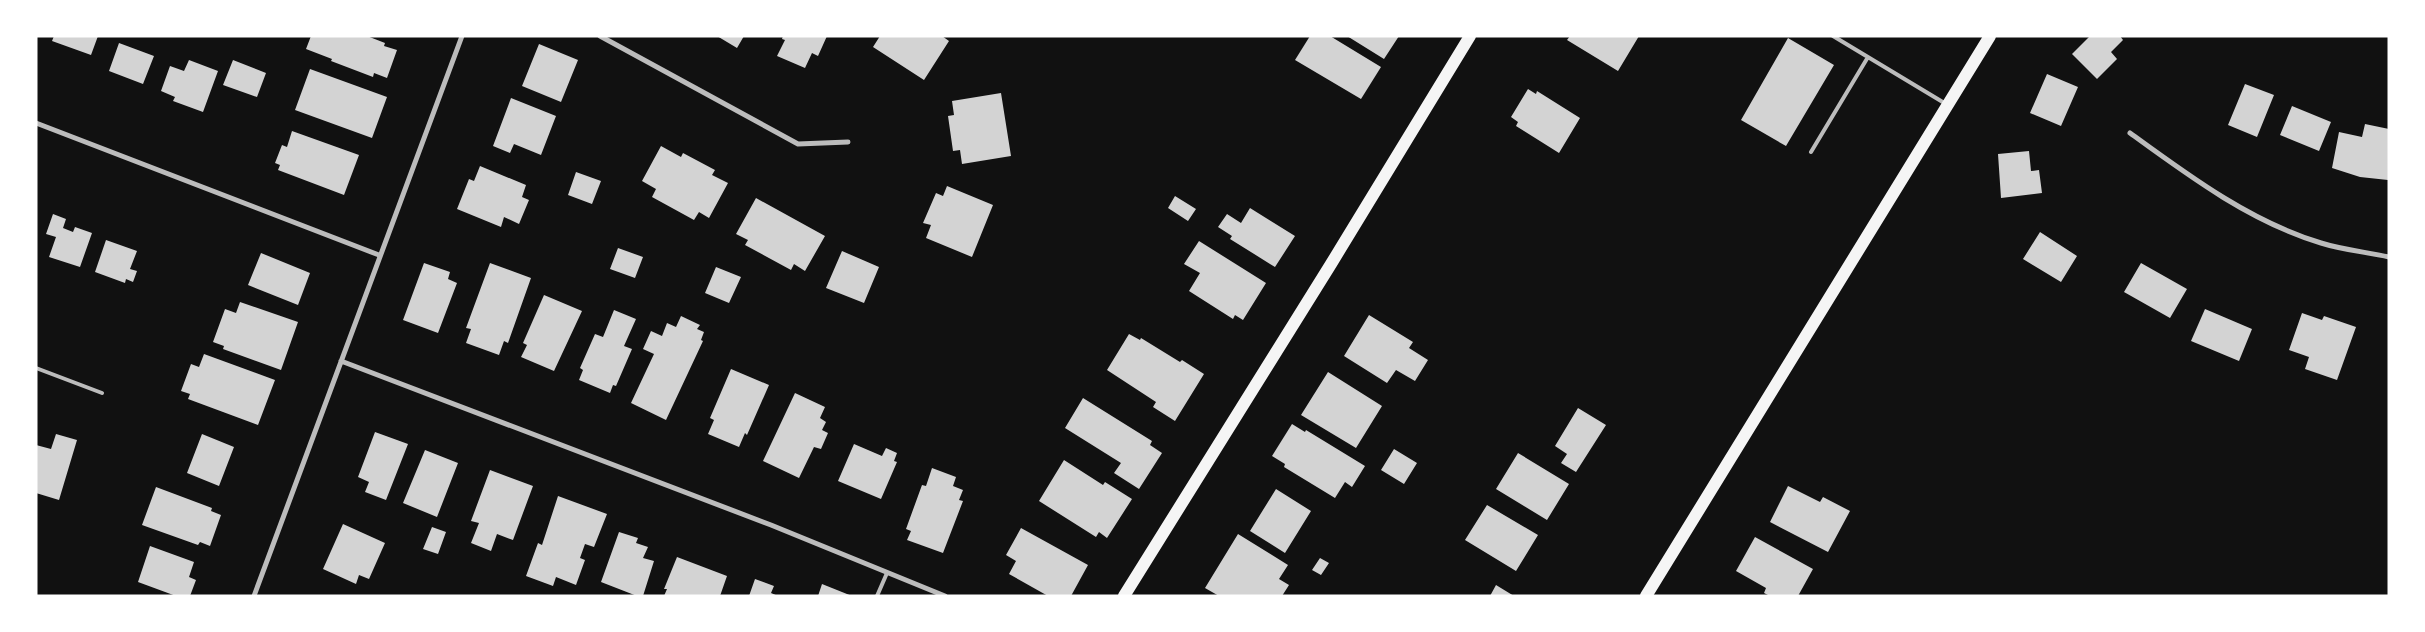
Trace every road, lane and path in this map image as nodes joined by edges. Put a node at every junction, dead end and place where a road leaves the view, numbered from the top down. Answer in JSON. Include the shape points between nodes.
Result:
{"nodes":[{"id":1,"x":462,"y":36,"type":"edge"},
{"id":2,"x":600,"y":36,"type":"edge"},
{"id":3,"x":1470,"y":36,"type":"edge"},
{"id":4,"x":1833,"y":36,"type":"edge"},
{"id":5,"x":1990,"y":36,"type":"edge"},
{"id":6,"x":1868,"y":57,"type":"junction"},
{"id":7,"x":1948,"y":105,"type":"junction"},
{"id":8,"x":36,"y":123,"type":"edge"},
{"id":9,"x":2130,"y":133,"type":"dead end"},
{"id":10,"x":848,"y":142,"type":"dead end"},
{"id":11,"x":1812,"y":152,"type":"dead end"},
{"id":12,"x":380,"y":254,"type":"junction"},
{"id":13,"x":2389,"y":257,"type":"edge"},
{"id":14,"x":341,"y":361,"type":"junction"},
{"id":15,"x":36,"y":368,"type":"edge"},
{"id":16,"x":102,"y":393,"type":"dead end"},
{"id":17,"x":887,"y":573,"type":"junction"},
{"id":18,"x":254,"y":596,"type":"edge"},
{"id":19,"x":877,"y":596,"type":"edge"},
{"id":20,"x":945,"y":596,"type":"edge"},
{"id":21,"x":1124,"y":596,"type":"edge"},
{"id":22,"x":1646,"y":596,"type":"edge"}],
"edges":[{"from":1,"to":12,"type":"street"},
{"from":2,"to":10,"type":"street","via":[[798,144]]},
{"from":3,"to":21,"type":"main road"},
{"from":4,"to":6,"type":"lane"},
{"from":5,"to":7,"type":"main road"},
{"from":6,"to":7,"type":"lane"},
{"from":6,"to":11,"type":"lane"},
{"from":7,"to":22,"type":"main road"},
{"from":8,"to":12,"type":"street"},
{"from":9,"to":13,"type":"street","via":[[2187,174],[2288,231],[2322,244]]},
{"from":12,"to":14,"type":"street"},
{"from":14,"to":17,"type":"street","via":[[771,525]]},
{"from":14,"to":18,"type":"street"},
{"from":15,"to":16,"type":"lane"},
{"from":17,"to":19,"type":"lane"},
{"from":17,"to":20,"type":"street"}]}
